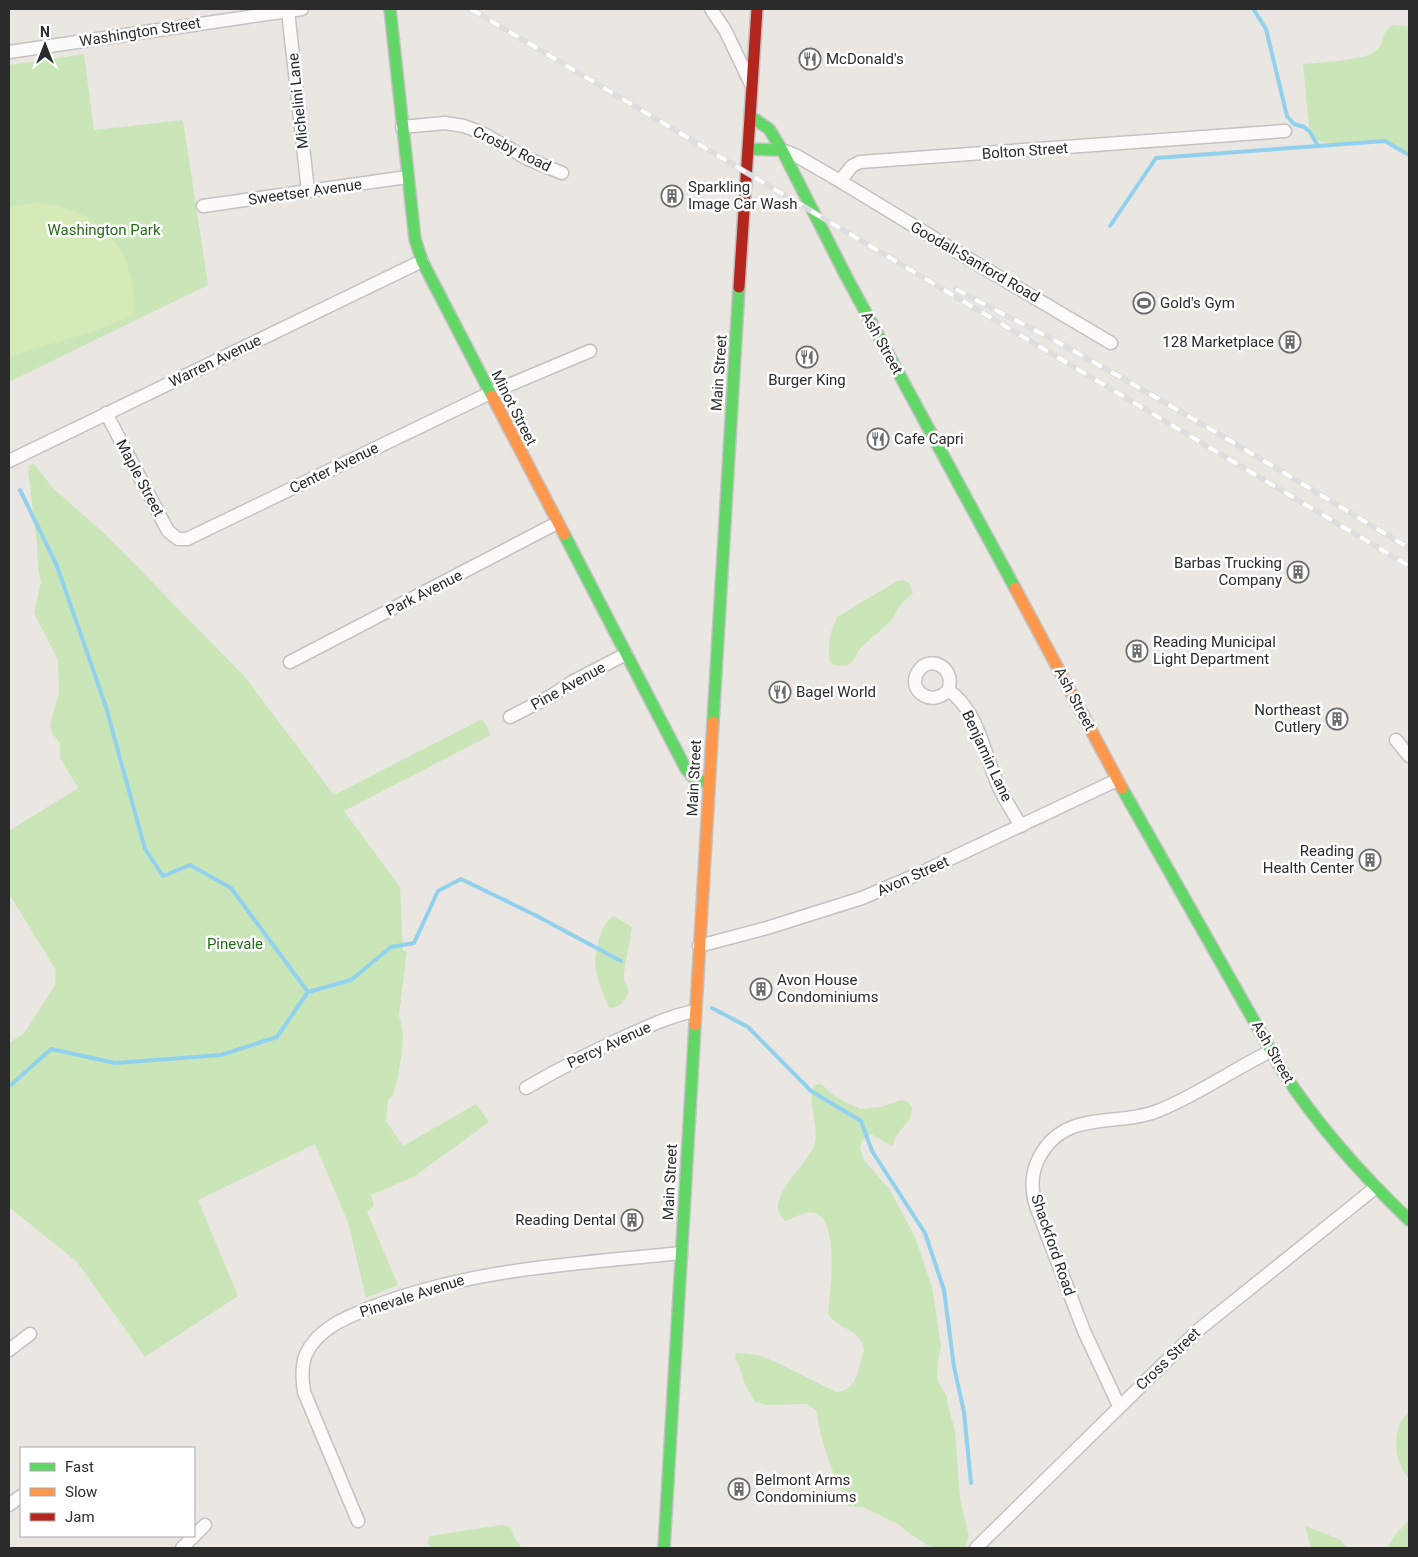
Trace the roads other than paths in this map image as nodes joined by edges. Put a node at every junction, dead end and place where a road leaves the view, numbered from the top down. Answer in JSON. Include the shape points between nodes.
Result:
{"nodes":[{"id":1,"x":302,"y":9,"type":"edge"},
{"id":2,"x":390,"y":9,"type":"edge"},
{"id":3,"x":711,"y":9,"type":"edge"},
{"id":4,"x":757,"y":9,"type":"edge"},
{"id":5,"x":288,"y":11,"type":"junction"},
{"id":6,"x":244,"y":13,"type":"edge"},
{"id":7,"x":9,"y":52,"type":"edge"},
{"id":8,"x":752,"y":86,"type":"junction"},
{"id":9,"x":750,"y":116,"type":"junction"},
{"id":10,"x":402,"y":127,"type":"junction"},
{"id":11,"x":1285,"y":132,"type":"dead end"},
{"id":12,"x":748,"y":149,"type":"junction"},
{"id":13,"x":782,"y":150,"type":"junction"},
{"id":14,"x":562,"y":173,"type":"dead end"},
{"id":15,"x":407,"y":177,"type":"junction"},
{"id":16,"x":840,"y":181,"type":"junction"},
{"id":17,"x":308,"y":191,"type":"junction"},
{"id":18,"x":203,"y":206,"type":"dead end"},
{"id":19,"x":422,"y":261,"type":"junction"},
{"id":20,"x":1111,"y":343,"type":"dead end"},
{"id":21,"x":590,"y":352,"type":"dead end"},
{"id":22,"x":490,"y":393,"type":"junction"},
{"id":23,"x":106,"y":413,"type":"junction"},
{"id":24,"x":9,"y":461,"type":"edge"},
{"id":25,"x":557,"y":523,"type":"junction"},
{"id":26,"x":178,"y":539,"type":"joint"},
{"id":27,"x":626,"y":654,"type":"junction"},
{"id":28,"x":290,"y":662,"type":"dead end"},
{"id":29,"x":948,"y":690,"type":"dead end"},
{"id":30,"x":510,"y":717,"type":"dead end"},
{"id":31,"x":1396,"y":740,"type":"dead end"},
{"id":32,"x":1409,"y":756,"type":"edge"},
{"id":33,"x":1117,"y":780,"type":"junction"},
{"id":34,"x":709,"y":784,"type":"junction"},
{"id":35,"x":1021,"y":826,"type":"junction"},
{"id":36,"x":699,"y":946,"type":"junction"},
{"id":37,"x":695,"y":1011,"type":"junction"},
{"id":38,"x":1271,"y":1051,"type":"junction"},
{"id":39,"x":526,"y":1088,"type":"dead end"},
{"id":40,"x":1375,"y":1188,"type":"junction"},
{"id":41,"x":1409,"y":1220,"type":"edge"},
{"id":42,"x":681,"y":1254,"type":"junction"},
{"id":43,"x":30,"y":1334,"type":"dead end"},
{"id":44,"x":9,"y":1350,"type":"edge"},
{"id":45,"x":1120,"y":1406,"type":"junction"},
{"id":46,"x":20,"y":1497,"type":"edge"},
{"id":47,"x":9,"y":1505,"type":"edge"},
{"id":48,"x":358,"y":1520,"type":"dead end"},
{"id":49,"x":205,"y":1525,"type":"dead end"},
{"id":50,"x":195,"y":1535,"type":"edge"},
{"id":51,"x":193,"y":1537,"type":"edge"},
{"id":52,"x":182,"y":1548,"type":"edge"},
{"id":53,"x":664,"y":1548,"type":"edge"},
{"id":54,"x":976,"y":1548,"type":"edge"}],
"edges":[{"from":1,"to":5,"type":"street","name":"Washington Street"},
{"from":2,"to":10,"type":"street","name":"Minot Street"},
{"from":3,"to":8,"type":"street"},
{"from":4,"to":8,"type":"street","name":"Main Street"},
{"from":5,"to":6,"type":"street","name":"Washington Street"},
{"from":5,"to":17,"type":"street","name":"Michelini Lane"},
{"from":6,"to":7,"type":"street","name":"Washington Street"},
{"from":8,"to":9,"type":"street","name":"Main Street"},
{"from":9,"to":12,"type":"street","name":"Main Street"},
{"from":9,"to":13,"type":"street","name":"Ash Street","via":[[769,129]]},
{"from":10,"to":14,"type":"street","name":"Crosby Road","via":[[445,123],[464,126]]},
{"from":10,"to":15,"type":"street","name":"Minot Street"},
{"from":11,"to":16,"type":"street","name":"Bolton Street","via":[[860,162],[852,166]]},
{"from":12,"to":13,"type":"street"},
{"from":12,"to":34,"type":"street","name":"Main Street"},
{"from":13,"to":16,"type":"street"},
{"from":13,"to":33,"type":"street","name":"Ash Street","via":[[846,276]]},
{"from":15,"to":17,"type":"street","name":"Sweetser Avenue"},
{"from":15,"to":19,"type":"street","name":"Minot Street","via":[[415,239]]},
{"from":16,"to":20,"type":"street","name":"Goodall-Sanford Road"},
{"from":17,"to":18,"type":"street","name":"Sweetser Avenue"},
{"from":19,"to":22,"type":"street","name":"Minot Street"},
{"from":19,"to":23,"type":"street","name":"Warren Avenue"},
{"from":21,"to":22,"type":"street","name":"Center Avenue"},
{"from":22,"to":25,"type":"street","name":"Minot Street"},
{"from":22,"to":26,"type":"street","name":"Center Avenue","via":[[192,538]]},
{"from":23,"to":24,"type":"street","name":"Warren Avenue"},
{"from":23,"to":26,"type":"street","name":"Maple Street","via":[[168,531]]},
{"from":25,"to":27,"type":"street","name":"Minot Street"},
{"from":25,"to":28,"type":"street","name":"Park Avenue"},
{"from":27,"to":30,"type":"street","name":"Pine Avenue"},
{"from":27,"to":34,"type":"street","name":"Minot Street","via":[[686,769],[694,778]]},
{"from":29,"to":35,"type":"street","name":"Benjamin Lane","via":[[959,699],[975,726],[998,784]]},
{"from":31,"to":32,"type":"street"},
{"from":33,"to":35,"type":"street","name":"Avon Street"},
{"from":33,"to":38,"type":"street","name":"Ash Street"},
{"from":34,"to":36,"type":"street","name":"Main Street"},
{"from":35,"to":36,"type":"street","name":"Avon Street","via":[[862,898]]},
{"from":36,"to":37,"type":"street","name":"Main Street"},
{"from":37,"to":39,"type":"street","name":"Percy Avenue","via":[[675,1015],[644,1028]]},
{"from":37,"to":42,"type":"street","name":"Main Street"},
{"from":38,"to":40,"type":"street","name":"Ash Street","via":[[1320,1126]]},
{"from":38,"to":45,"type":"street","name":"Shackford Road","via":[[1160,1110],[1136,1118],[1082,1123],[1062,1131],[1045,1146],[1038,1160],[1033,1185],[1036,1206],[1084,1331]]},
{"from":40,"to":41,"type":"street","name":"Ash Street"},
{"from":40,"to":45,"type":"street","name":"Cross Street","via":[[1196,1330]]},
{"from":42,"to":48,"type":"street","name":"Pinevale Avenue","via":[[465,1278],[384,1302],[343,1319],[326,1330],[306,1355],[302,1375],[304,1392]]},
{"from":42,"to":53,"type":"street","name":"Main Street"},
{"from":43,"to":44,"type":"street"},
{"from":45,"to":54,"type":"street","name":"Cross Street"},
{"from":46,"to":47,"type":"street"},
{"from":49,"to":50,"type":"street"},
{"from":51,"to":52,"type":"street"}]}
